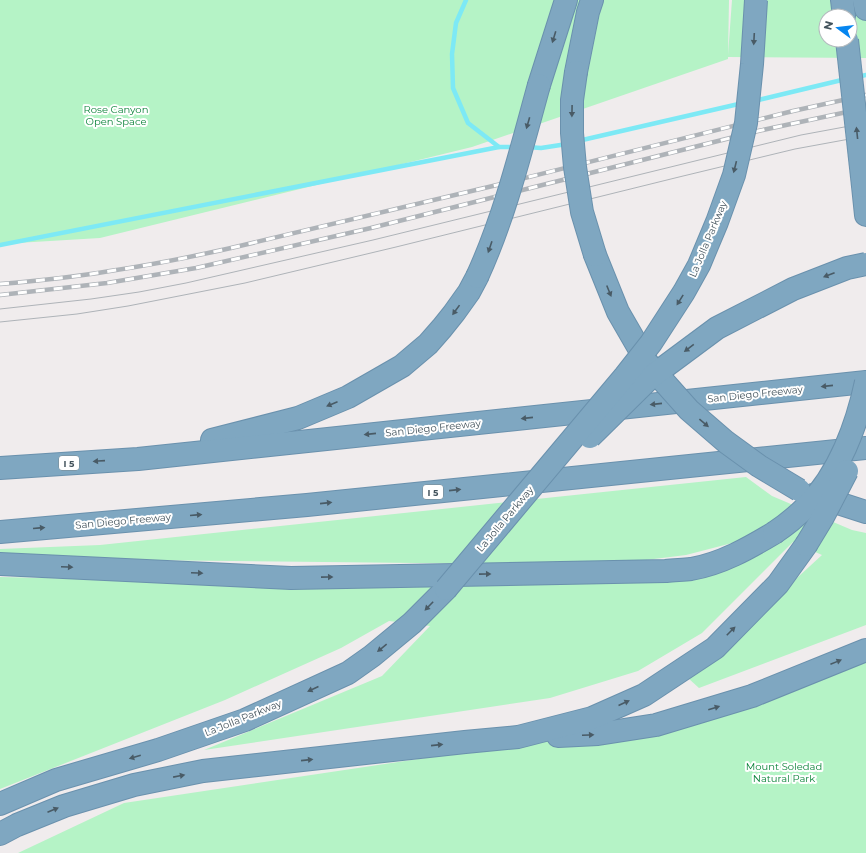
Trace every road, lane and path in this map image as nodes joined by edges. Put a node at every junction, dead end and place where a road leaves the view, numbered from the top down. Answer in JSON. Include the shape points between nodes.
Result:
{"nodes":[{"id":1,"x":566,"y":0,"type":"edge"},
{"id":2,"x":592,"y":0,"type":"edge"},
{"id":3,"x":756,"y":0,"type":"edge"},
{"id":4,"x":864,"y":0,"type":"edge"},
{"id":5,"x":866,"y":9,"type":"edge"},
{"id":6,"x":848,"y":48,"type":"edge"},
{"id":7,"x":866,"y":215,"type":"edge"},
{"id":8,"x":866,"y":264,"type":"edge"},
{"id":9,"x":866,"y":382,"type":"edge"},
{"id":10,"x":866,"y":412,"type":"edge"},
{"id":11,"x":866,"y":448,"type":"edge"},
{"id":12,"x":138,"y":459,"type":"junction"},
{"id":13,"x":0,"y":468,"type":"edge"},
{"id":14,"x":866,"y":512,"type":"edge"},
{"id":15,"x":497,"y":529,"type":"junction"},
{"id":16,"x":0,"y":532,"type":"edge"},
{"id":17,"x":0,"y":564,"type":"edge"},
{"id":18,"x":866,"y":650,"type":"edge"},
{"id":19,"x":465,"y":742,"type":"junction"},
{"id":20,"x":0,"y":804,"type":"edge"},
{"id":21,"x":0,"y":834,"type":"edge"}],
"edges":[{"from":1,"to":12,"type":"highway","one_way":true,"bridge":true,"via":[[488,253],[469,292],[428,344],[402,366],[348,397],[298,418]]},
{"from":2,"to":14,"type":"highway","one_way":true,"bridge":true,"via":[[576,72],[572,133],[582,212],[595,255],[618,312],[648,364],[689,410],[726,442],[799,490]]},
{"from":3,"to":15,"type":"highway","name":"La Jolla Parkway","one_way":true,"bridge":true,"via":[[746,124],[734,175],[700,265],[651,344]]},
{"from":4,"to":5,"type":"highway"},
{"from":7,"to":6,"type":"highway","one_way":true,"bridge":true},
{"from":8,"to":15,"type":"highway","one_way":true,"bridge":true,"via":[[847,268],[793,289],[717,328],[651,377]]},
{"from":9,"to":12,"type":"highway","name":"San Diego Freeway","number":"I 5","one_way":true},
{"from":17,"to":9,"type":"highway","one_way":true,"bridge":true,"via":[[291,578],[692,569],[714,563],[774,534],[808,505],[840,459],[853,429]]},
{"from":19,"to":10,"type":"highway","one_way":true,"bridge":true,"via":[[518,737],[592,718],[644,695],[715,648],[778,584],[806,545],[853,457]]},
{"from":16,"to":11,"type":"highway","name":"San Diego Freeway","number":"I 5","one_way":true,"via":[[307,505]]},
{"from":12,"to":13,"type":"highway","name":"San Diego Freeway","number":"I 5","one_way":true},
{"from":15,"to":20,"type":"highway","name":"La Jolla Parkway","one_way":true,"bridge":true,"via":[[412,623],[348,673],[245,720],[158,750],[56,780]]},
{"from":19,"to":18,"type":"highway","one_way":true,"via":[[598,734],[656,726],[752,696]]},
{"from":21,"to":19,"type":"highway","one_way":true,"via":[[64,806],[134,785],[203,772]]}]}
